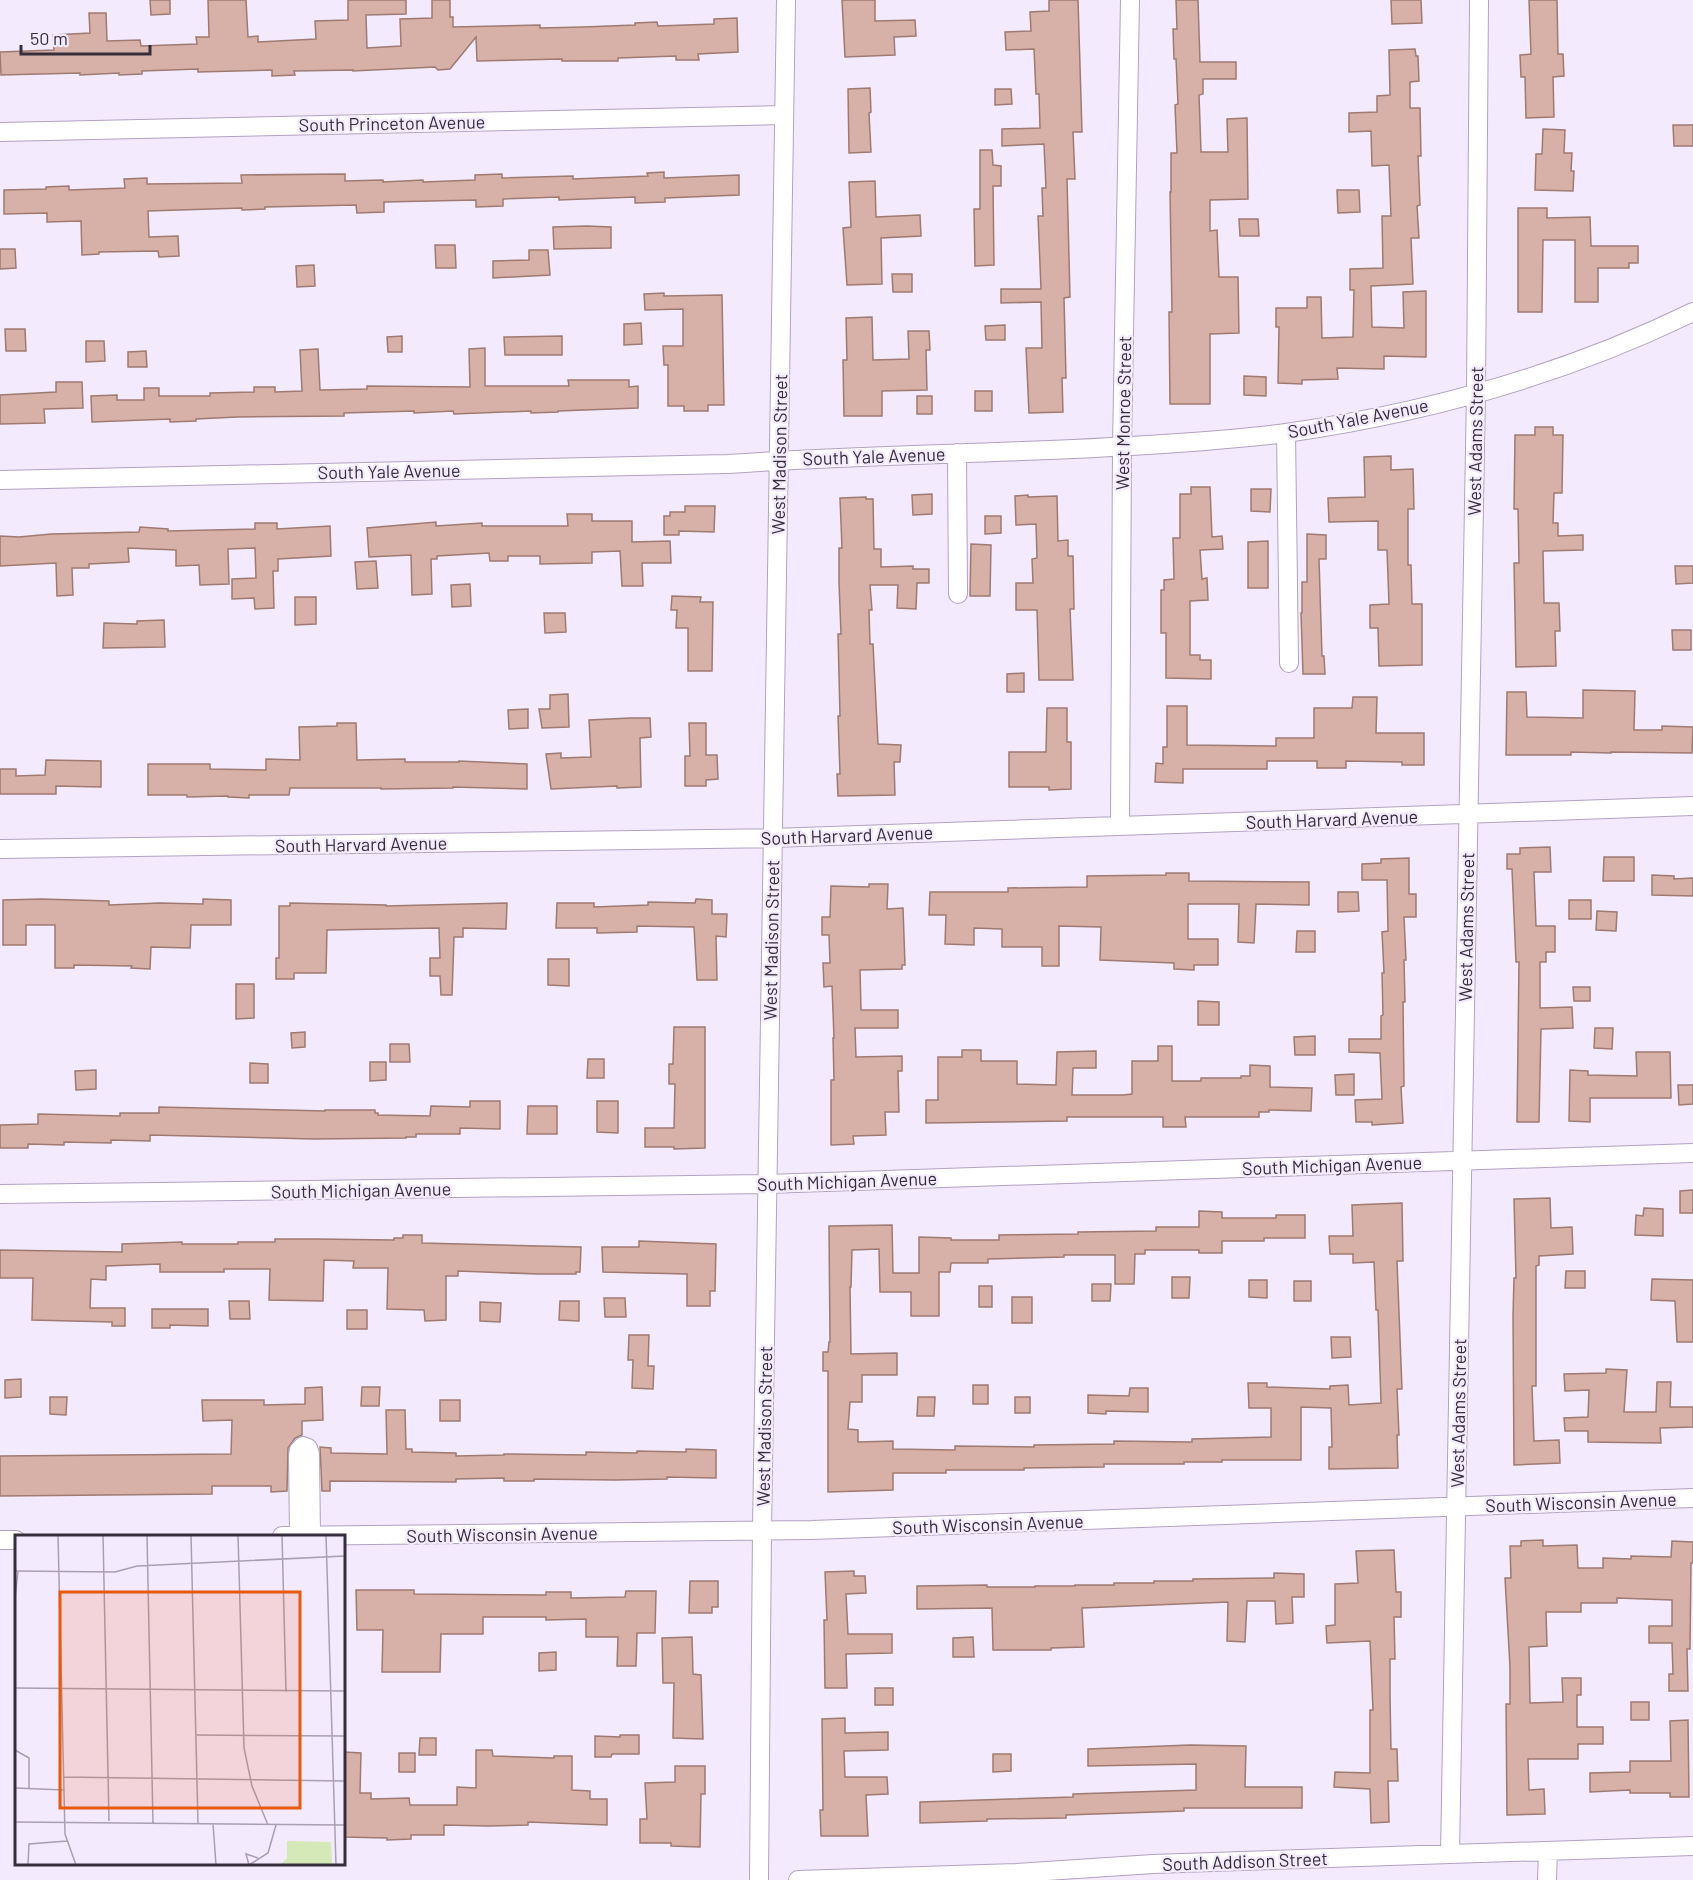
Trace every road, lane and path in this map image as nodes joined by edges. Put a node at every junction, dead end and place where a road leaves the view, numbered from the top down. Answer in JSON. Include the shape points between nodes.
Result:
{"nodes":[{"id":1,"x":786,"y":0,"type":"edge"},
{"id":2,"x":1130,"y":0,"type":"edge"},
{"id":3,"x":1479,"y":0,"type":"edge"},
{"id":4,"x":784,"y":115,"type":"junction"},
{"id":5,"x":0,"y":132,"type":"edge"},
{"id":6,"x":1693,"y":312,"type":"edge"},
{"id":7,"x":1476,"y":392,"type":"junction"},
{"id":8,"x":1286,"y":433,"type":"junction"},
{"id":9,"x":1122,"y":446,"type":"junction"},
{"id":10,"x":957,"y":453,"type":"junction"},
{"id":11,"x":779,"y":460,"type":"junction"},
{"id":12,"x":0,"y":480,"type":"edge"},
{"id":13,"x":958,"y":594,"type":"dead end"},
{"id":14,"x":1289,"y":663,"type":"dead end"},
{"id":15,"x":1693,"y":806,"type":"edge"},
{"id":16,"x":1468,"y":814,"type":"junction"},
{"id":17,"x":1120,"y":826,"type":"junction"},
{"id":18,"x":773,"y":838,"type":"junction"},
{"id":19,"x":0,"y":849,"type":"edge"},
{"id":20,"x":1693,"y":1153,"type":"edge"},
{"id":21,"x":1462,"y":1161,"type":"junction"},
{"id":22,"x":768,"y":1184,"type":"junction"},
{"id":23,"x":0,"y":1194,"type":"edge"},
{"id":24,"x":1693,"y":1498,"type":"edge"},
{"id":25,"x":1456,"y":1507,"type":"junction"},
{"id":26,"x":762,"y":1530,"type":"junction"},
{"id":27,"x":299,"y":1535,"type":"edge"},
{"id":28,"x":311,"y":1535,"type":"edge"},
{"id":29,"x":345,"y":1536,"type":"edge"},
{"id":30,"x":1693,"y":1846,"type":"edge"},
{"id":31,"x":1548,"y":1851,"type":"junction"},
{"id":32,"x":1450,"y":1854,"type":"junction"},
{"id":33,"x":1153,"y":1872,"type":"edge"},
{"id":34,"x":1016,"y":1876,"type":"edge"},
{"id":35,"x":759,"y":1880,"type":"edge"},
{"id":36,"x":798,"y":1880,"type":"edge"},
{"id":37,"x":1547,"y":1880,"type":"edge"}],
"edges":[{"from":1,"to":4,"type":"street","name":"West Madison Street"},
{"from":2,"to":9,"type":"street","name":"West Monroe Street"},
{"from":3,"to":7,"type":"street","name":"West Adams Street"},
{"from":4,"to":5,"type":"street","name":"South Princeton Avenue"},
{"from":4,"to":11,"type":"street","name":"West Madison Street"},
{"from":6,"to":7,"type":"street","name":"South Yale Avenue","via":[[1574,362]]},
{"from":7,"to":8,"type":"street","name":"South Yale Avenue","via":[[1375,418]]},
{"from":7,"to":16,"type":"street","name":"West Adams Street"},
{"from":8,"to":9,"type":"street","name":"South Yale Avenue"},
{"from":8,"to":14,"type":"street"},
{"from":9,"to":10,"type":"street","name":"South Yale Avenue"},
{"from":9,"to":17,"type":"street","name":"West Monroe Street"},
{"from":10,"to":11,"type":"street","name":"South Yale Avenue"},
{"from":10,"to":13,"type":"street"},
{"from":11,"to":12,"type":"street","name":"South Yale Avenue","via":[[704,465]]},
{"from":11,"to":18,"type":"street","name":"West Madison Street"},
{"from":15,"to":16,"type":"street","name":"South Harvard Avenue"},
{"from":16,"to":17,"type":"street","name":"South Harvard Avenue"},
{"from":16,"to":21,"type":"street","name":"West Adams Street"},
{"from":17,"to":18,"type":"street","name":"South Harvard Avenue"},
{"from":18,"to":19,"type":"street","name":"South Harvard Avenue"},
{"from":18,"to":22,"type":"street","name":"West Madison Street"},
{"from":20,"to":21,"type":"street","name":"South Michigan Avenue"},
{"from":21,"to":22,"type":"street","name":"South Michigan Avenue"},
{"from":21,"to":25,"type":"street","name":"West Adams Street"},
{"from":22,"to":23,"type":"street","name":"South Michigan Avenue"},
{"from":22,"to":26,"type":"street","name":"West Madison Street"},
{"from":24,"to":25,"type":"street","name":"South Wisconsin Avenue"},
{"from":25,"to":26,"type":"street","name":"South Wisconsin Avenue"},
{"from":25,"to":32,"type":"street","name":"West Adams Street"},
{"from":26,"to":29,"type":"street","name":"South Wisconsin Avenue"},
{"from":26,"to":35,"type":"street","name":"West Madison Street"},
{"from":27,"to":28,"type":"street","via":[[298,1455],[303,1446],[310,1454]]},
{"from":30,"to":31,"type":"street","name":"South Addison Street"},
{"from":31,"to":32,"type":"street","name":"South Addison Street"},
{"from":31,"to":37,"type":"street"},
{"from":32,"to":33,"type":"street","name":"South Addison Street"},
{"from":33,"to":34,"type":"street","name":"South Addison Street"},
{"from":34,"to":36,"type":"street","name":"South Addison Street"}]}
